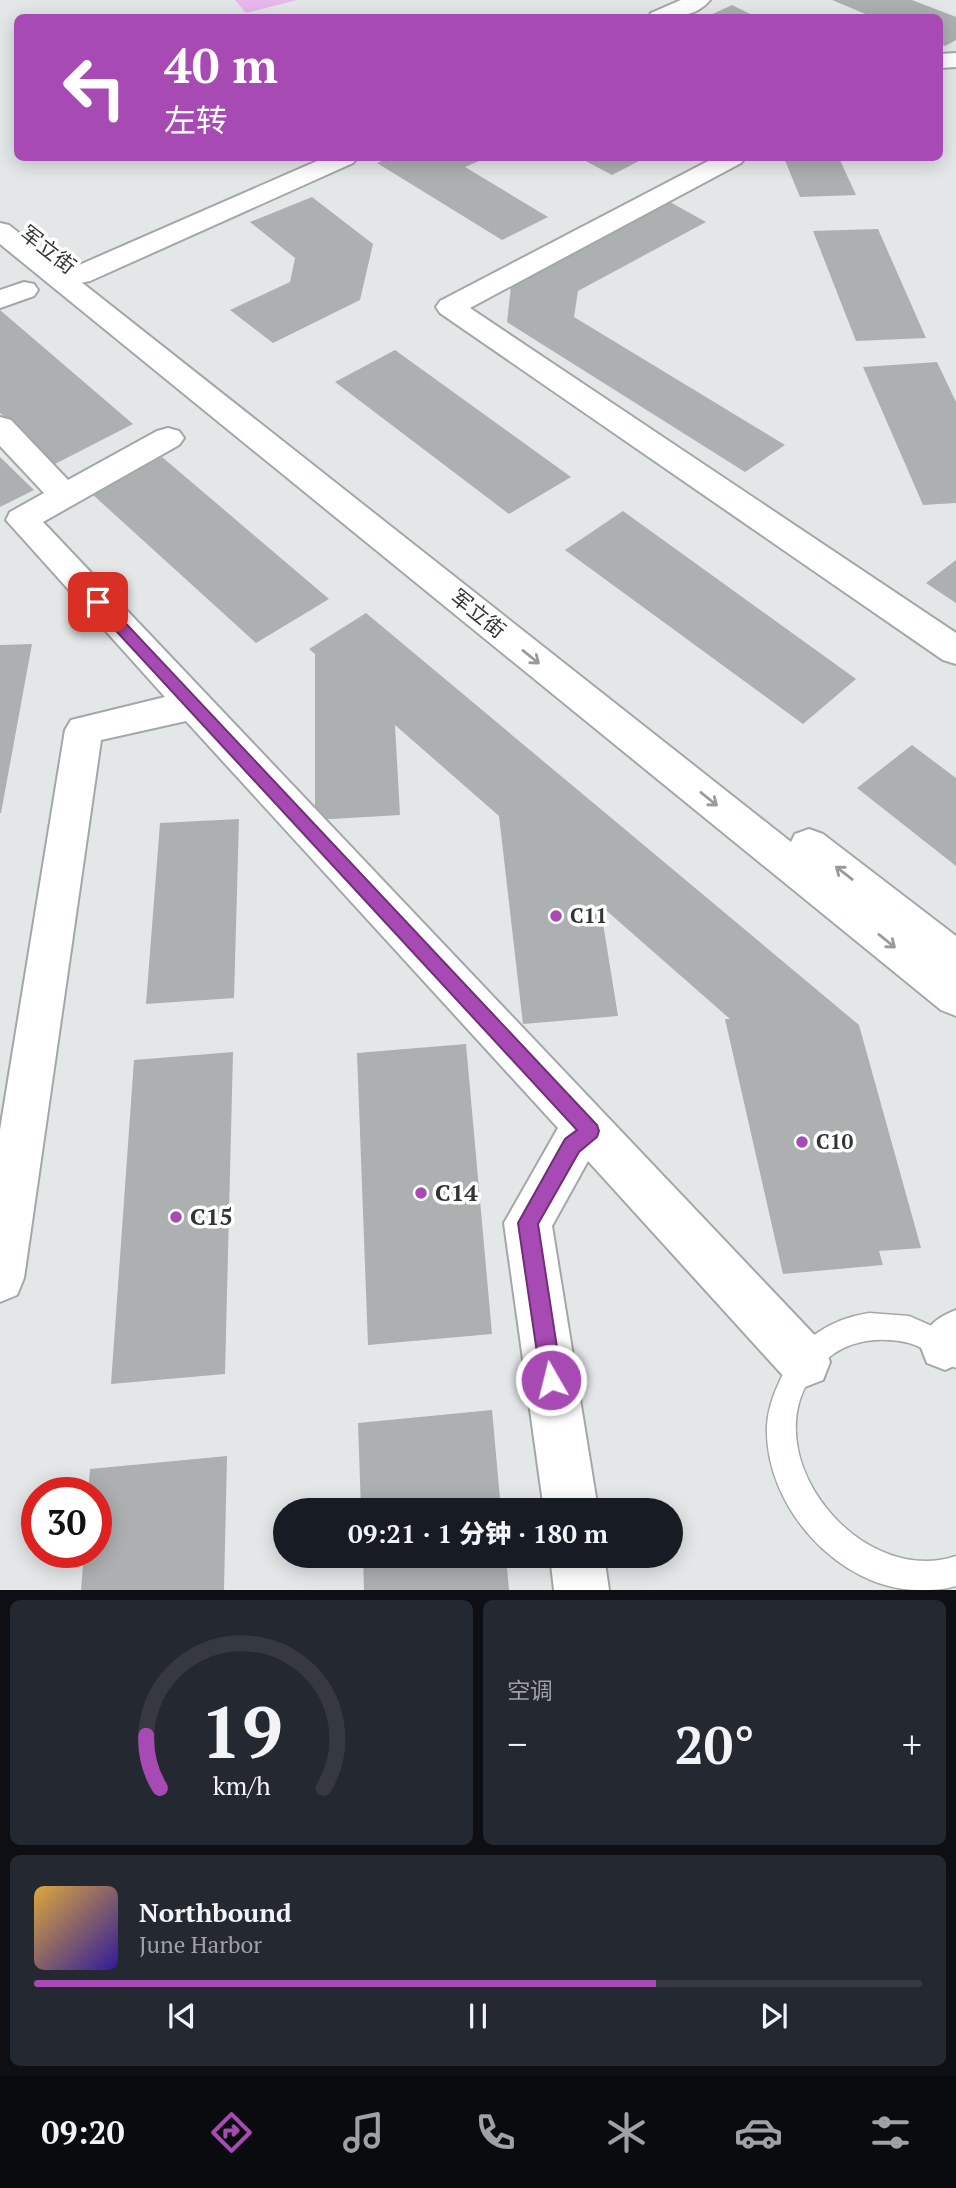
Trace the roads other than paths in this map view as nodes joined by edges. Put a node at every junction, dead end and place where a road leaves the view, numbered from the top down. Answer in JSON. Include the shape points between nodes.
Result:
{"nodes":[{"id":1,"x":699,"y":0,"type":"edge"},
{"id":2,"x":668,"y":14,"type":"edge"},
{"id":3,"x":337,"y":161,"type":"edge"},
{"id":4,"x":726,"y":161,"type":"edge"},
{"id":5,"x":0,"y":212,"type":"edge"},
{"id":6,"x":0,"y":231,"type":"edge"},
{"id":7,"x":80,"y":275,"type":"junction"},
{"id":8,"x":0,"y":427,"type":"edge"},
{"id":9,"x":168,"y":438,"type":"dead end"},
{"id":10,"x":65,"y":496,"type":"junction"},
{"id":11,"x":11,"y":527,"type":"edge"},
{"id":12,"x":956,"y":651,"type":"edge"},
{"id":13,"x":193,"y":705,"type":"junction"},
{"id":14,"x":956,"y":960,"type":"edge"},
{"id":15,"x":956,"y":996,"type":"edge"},
{"id":16,"x":590,"y":1131,"type":"junction"},
{"id":17,"x":0,"y":1278,"type":"edge"},
{"id":18,"x":952,"y":1345,"type":"edge"},
{"id":19,"x":805,"y":1362,"type":"junction"},
{"id":20,"x":569,"y":1498,"type":"edge"},
{"id":21,"x":579,"y":1568,"type":"edge"},
{"id":22,"x":956,"y":1571,"type":"edge"},
{"id":23,"x":582,"y":1590,"type":"edge"}],
"edges":[{"from":1,"to":2,"type":"street"},
{"from":3,"to":7,"type":"street"},
{"from":4,"to":12,"type":"street","via":[[450,307]]},
{"from":5,"to":7,"type":"street","name":"军立街"},
{"from":6,"to":15,"type":"street","name":"军立街","one_way":true},
{"from":14,"to":7,"type":"street","name":"军立街","one_way":true},
{"from":8,"to":10,"type":"street"},
{"from":9,"to":10,"type":"street"},
{"from":10,"to":11,"type":"street"},
{"from":11,"to":13,"type":"street"},
{"from":13,"to":16,"type":"street"},
{"from":13,"to":17,"type":"street","via":[[84,730]]},
{"from":16,"to":19,"type":"street"},
{"from":16,"to":20,"type":"street","via":[[572,1145],[528,1223]]},
{"from":18,"to":19,"type":"lane","via":[[910,1330],[874,1325],[840,1333]]},
{"from":19,"to":22,"type":"lane","via":[[792,1381],[782,1417],[784,1457],[799,1498],[825,1534],[861,1563],[903,1577],[944,1577]]},
{"from":21,"to":23,"type":"street"}]}
